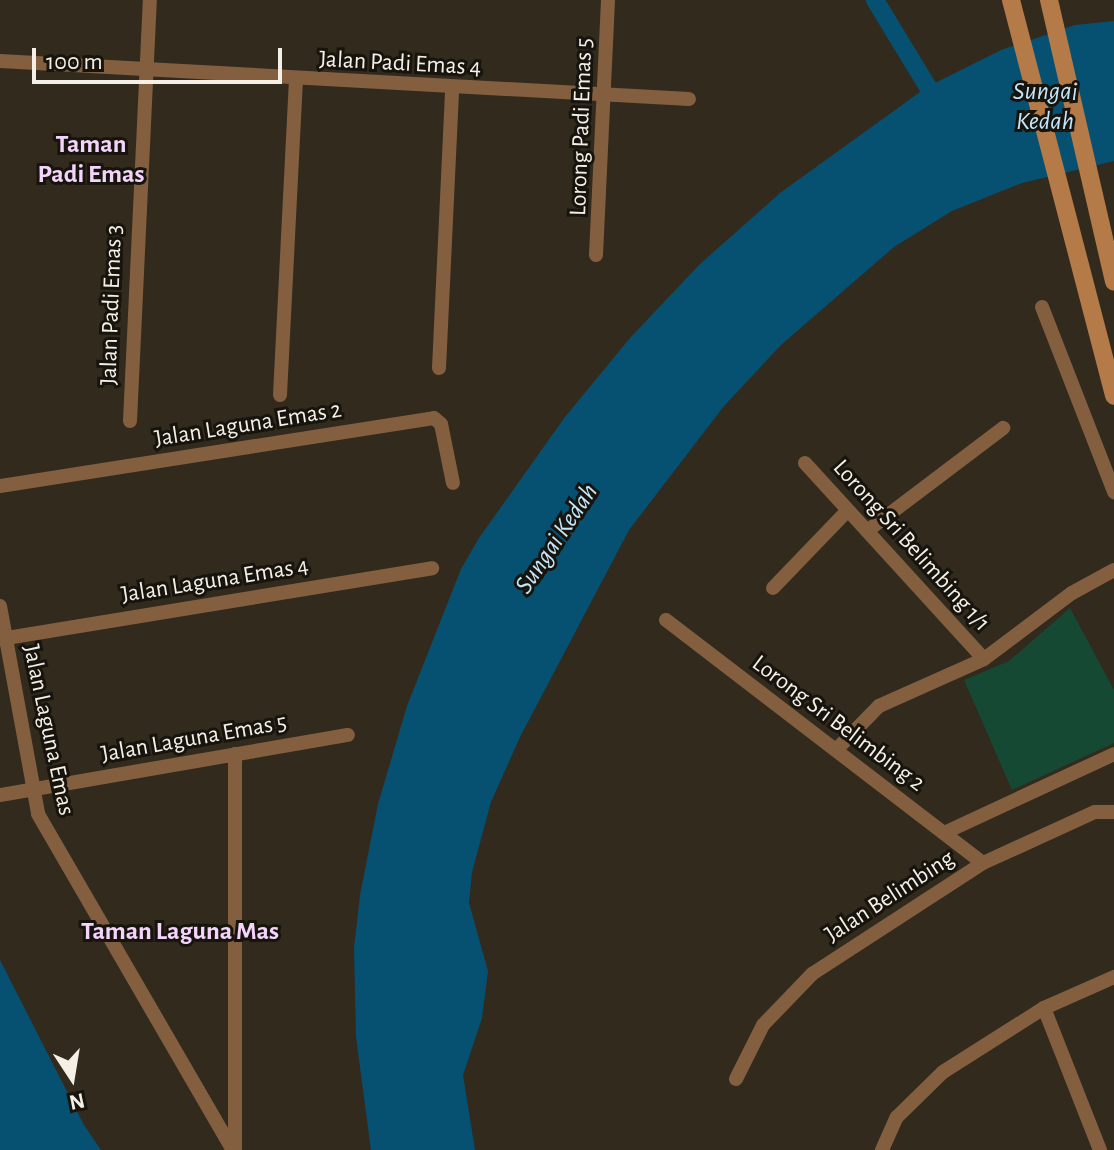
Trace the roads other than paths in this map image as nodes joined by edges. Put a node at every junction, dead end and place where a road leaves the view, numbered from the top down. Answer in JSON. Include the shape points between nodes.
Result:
{"nodes":[{"id":1,"x":150,"y":0,"type":"edge"},
{"id":2,"x":608,"y":0,"type":"edge"},
{"id":3,"x":1011,"y":0,"type":"edge"},
{"id":4,"x":1049,"y":0,"type":"edge"},
{"id":5,"x":0,"y":61,"type":"edge"},
{"id":6,"x":144,"y":72,"type":"junction"},
{"id":7,"x":296,"y":81,"type":"junction"},
{"id":8,"x":452,"y":89,"type":"junction"},
{"id":9,"x":605,"y":98,"type":"junction"},
{"id":10,"x":689,"y":99,"type":"dead end"},
{"id":11,"x":596,"y":255,"type":"dead end"},
{"id":12,"x":1114,"y":282,"type":"edge"},
{"id":13,"x":1042,"y":307,"type":"dead end"},
{"id":14,"x":439,"y":368,"type":"dead end"},
{"id":15,"x":280,"y":395,"type":"dead end"},
{"id":16,"x":1114,"y":396,"type":"edge"},
{"id":17,"x":130,"y":421,"type":"dead end"},
{"id":18,"x":1003,"y":428,"type":"dead end"},
{"id":19,"x":805,"y":463,"type":"dead end"},
{"id":20,"x":453,"y":483,"type":"dead end"},
{"id":21,"x":0,"y":486,"type":"edge"},
{"id":22,"x":1114,"y":492,"type":"edge"},
{"id":23,"x":848,"y":510,"type":"junction"},
{"id":24,"x":867,"y":531,"type":"junction"},
{"id":25,"x":432,"y":568,"type":"dead end"},
{"id":26,"x":1114,"y":570,"type":"edge"},
{"id":27,"x":773,"y":588,"type":"dead end"},
{"id":28,"x":0,"y":606,"type":"edge"},
{"id":29,"x":666,"y":620,"type":"dead end"},
{"id":30,"x":3,"y":639,"type":"edge"},
{"id":31,"x":984,"y":659,"type":"junction"},
{"id":32,"x":348,"y":735,"type":"dead end"},
{"id":33,"x":836,"y":750,"type":"junction"},
{"id":34,"x":235,"y":754,"type":"junction"},
{"id":35,"x":1114,"y":754,"type":"edge"},
{"id":36,"x":34,"y":790,"type":"junction"},
{"id":37,"x":0,"y":795,"type":"edge"},
{"id":38,"x":1114,"y":812,"type":"edge"},
{"id":39,"x":944,"y":833,"type":"junction"},
{"id":40,"x":983,"y":863,"type":"junction"},
{"id":41,"x":1114,"y":977,"type":"edge"},
{"id":42,"x":1044,"y":1008,"type":"junction"},
{"id":43,"x":736,"y":1079,"type":"dead end"},
{"id":44,"x":234,"y":1150,"type":"edge"},
{"id":45,"x":882,"y":1150,"type":"edge"},
{"id":46,"x":1100,"y":1150,"type":"edge"}],
"edges":[{"from":1,"to":6,"type":"street","name":"Jalan Padi Emas 3"},
{"from":2,"to":9,"type":"street","name":"Lorong Padi Emas 5"},
{"from":3,"to":16,"type":"main road"},
{"from":4,"to":12,"type":"main road"},
{"from":5,"to":6,"type":"street","name":"Jalan Padi Emas 4"},
{"from":6,"to":7,"type":"street","name":"Jalan Padi Emas 4"},
{"from":6,"to":17,"type":"street","name":"Jalan Padi Emas 3"},
{"from":7,"to":8,"type":"street","name":"Jalan Padi Emas 4"},
{"from":7,"to":15,"type":"street"},
{"from":8,"to":9,"type":"street","name":"Jalan Padi Emas 4"},
{"from":8,"to":14,"type":"street"},
{"from":9,"to":10,"type":"street","name":"Jalan Padi Emas 4"},
{"from":9,"to":11,"type":"street","name":"Lorong Padi Emas 5"},
{"from":13,"to":22,"type":"street"},
{"from":18,"to":24,"type":"street"},
{"from":19,"to":23,"type":"street","name":"Lorong Sri Belimbing 1/1"},
{"from":20,"to":21,"type":"street","name":"Jalan Laguna Emas 2","via":[[441,424],[434,418]]},
{"from":23,"to":24,"type":"street","name":"Lorong Sri Belimbing 1/1"},
{"from":23,"to":27,"type":"street"},
{"from":24,"to":31,"type":"street","name":"Lorong Sri Belimbing 1/1"},
{"from":25,"to":30,"type":"street","name":"Jalan Laguna Emas 4"},
{"from":26,"to":31,"type":"street","via":[[1072,593]]},
{"from":28,"to":30,"type":"street","name":"Jalan Laguna Emas"},
{"from":29,"to":33,"type":"street","name":"Lorong Sri Belimbing 2"},
{"from":30,"to":36,"type":"street","name":"Jalan Laguna Emas"},
{"from":31,"to":33,"type":"street","via":[[879,706]]},
{"from":32,"to":34,"type":"street","name":"Jalan Laguna Emas 5"},
{"from":33,"to":39,"type":"street","name":"Lorong Sri Belimbing 2"},
{"from":34,"to":36,"type":"street","name":"Jalan Laguna Emas 5"},
{"from":34,"to":44,"type":"street"},
{"from":35,"to":39,"type":"street","name":"Jalan Belimbing"},
{"from":36,"to":37,"type":"street","name":"Jalan Laguna Emas 5"},
{"from":36,"to":44,"type":"street","name":"Jalan Laguna Emas","via":[[42,823]]},
{"from":38,"to":40,"type":"street","name":"Jalan Belimbing","via":[[1095,812]]},
{"from":39,"to":40,"type":"street","name":"Lorong Sri Belimbing 2"},
{"from":40,"to":43,"type":"street","name":"Jalan Belimbing","via":[[812,974],[763,1025]]},
{"from":41,"to":42,"type":"street"},
{"from":42,"to":45,"type":"street","via":[[916,1093]]},
{"from":42,"to":46,"type":"street"}]}
